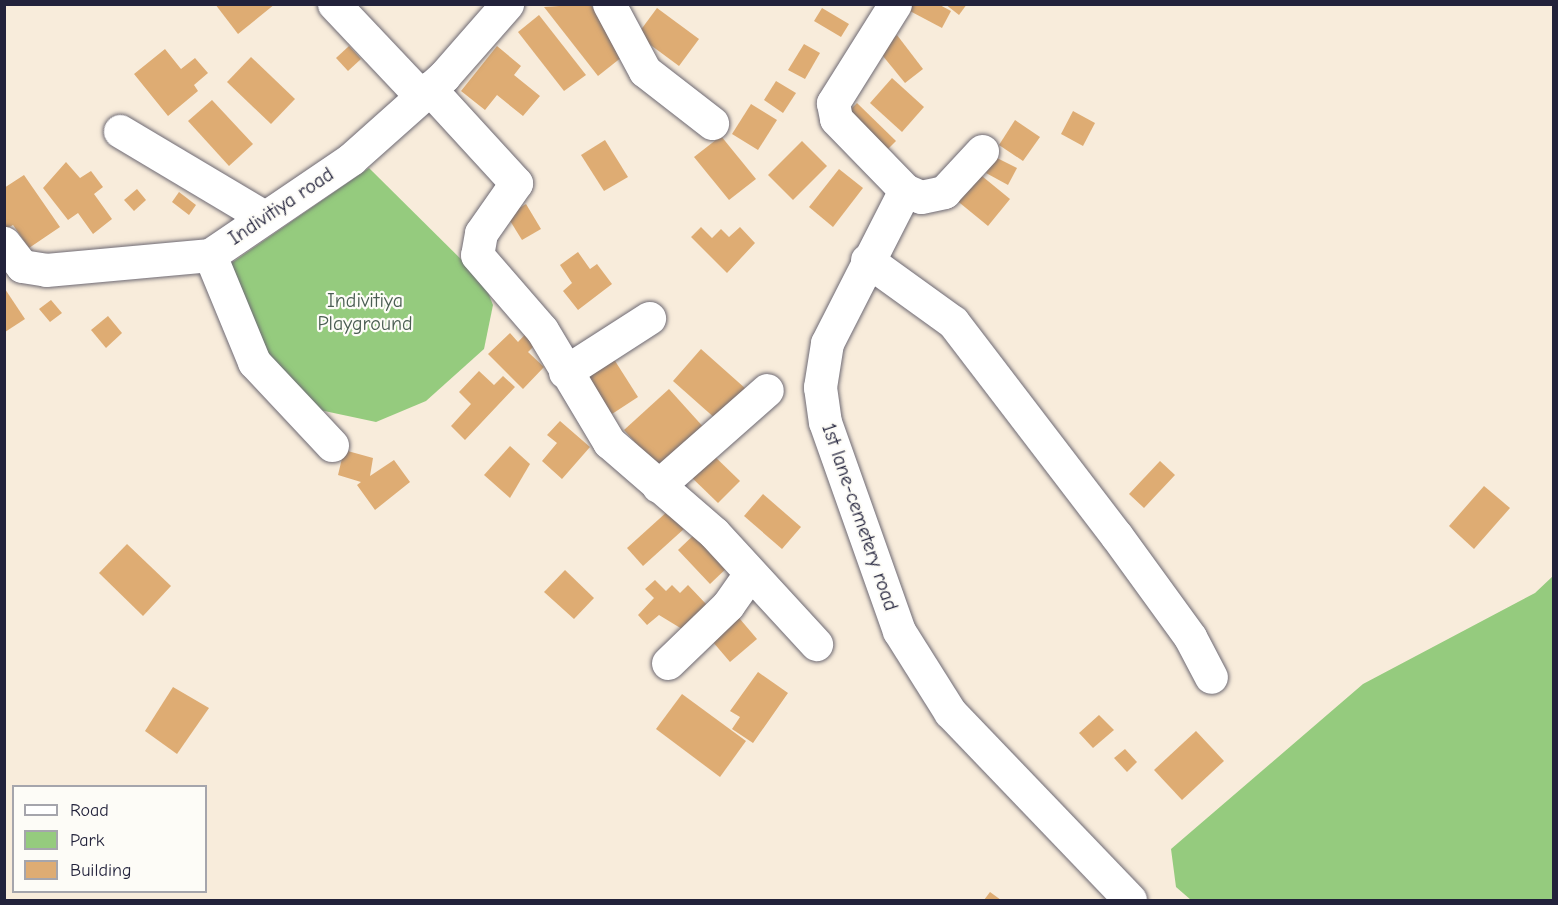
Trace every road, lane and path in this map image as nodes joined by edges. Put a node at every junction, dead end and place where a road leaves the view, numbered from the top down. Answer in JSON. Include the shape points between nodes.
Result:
{"nodes":[{"id":1,"x":334,"y":4,"type":"edge"},
{"id":2,"x":507,"y":4,"type":"edge"},
{"id":3,"x":609,"y":4,"type":"edge"},
{"id":4,"x":895,"y":4,"type":"edge"},
{"id":5,"x":425,"y":92,"type":"junction"},
{"id":6,"x":712,"y":123,"type":"dead end"},
{"id":7,"x":120,"y":130,"type":"dead end"},
{"id":8,"x":981,"y":151,"type":"dead end"},
{"id":9,"x":905,"y":190,"type":"junction"},
{"id":10,"x":264,"y":217,"type":"junction"},
{"id":11,"x":210,"y":255,"type":"junction"},
{"id":12,"x":10,"y":257,"type":"edge"},
{"id":13,"x":867,"y":260,"type":"junction"},
{"id":14,"x":649,"y":318,"type":"dead end"},
{"id":15,"x":565,"y":372,"type":"junction"},
{"id":16,"x":767,"y":390,"type":"dead end"},
{"id":17,"x":332,"y":445,"type":"dead end"},
{"id":18,"x":658,"y":486,"type":"junction"},
{"id":19,"x":750,"y":574,"type":"junction"},
{"id":20,"x":816,"y":644,"type":"dead end"},
{"id":21,"x":668,"y":663,"type":"dead end"},
{"id":22,"x":1211,"y":677,"type":"dead end"},
{"id":23,"x":1130,"y":900,"type":"edge"}],
"edges":[{"from":1,"to":5,"type":"street"},
{"from":2,"to":5,"type":"street","name":"Indivitiya road"},
{"from":3,"to":6,"type":"street","via":[[645,71]]},
{"from":4,"to":9,"type":"street","via":[[833,103],[836,119]]},
{"from":5,"to":10,"type":"street","name":"Indivitiya road","via":[[351,159]]},
{"from":5,"to":15,"type":"street","via":[[516,183],[481,233],[477,255],[542,330]]},
{"from":7,"to":10,"type":"street"},
{"from":8,"to":9,"type":"street","via":[[944,192],[921,197]]},
{"from":9,"to":13,"type":"street","name":"1st lane-cemetery road"},
{"from":10,"to":11,"type":"street","name":"Indivitiya road"},
{"from":11,"to":12,"type":"street","name":"Indivitiya road","via":[[92,269]]},
{"from":11,"to":17,"type":"street","via":[[254,362]]},
{"from":13,"to":22,"type":"street","via":[[953,322],[1116,535],[1190,637]]},
{"from":13,"to":23,"type":"street","name":"1st lane-cemetery road","via":[[827,343],[820,387],[825,422],[899,631],[950,712]]},
{"from":14,"to":15,"type":"street"},
{"from":15,"to":18,"type":"street","via":[[609,442]]},
{"from":16,"to":18,"type":"street"},
{"from":18,"to":19,"type":"street","via":[[714,533]]},
{"from":19,"to":20,"type":"street"},
{"from":19,"to":21,"type":"street","via":[[728,605]]}]}
